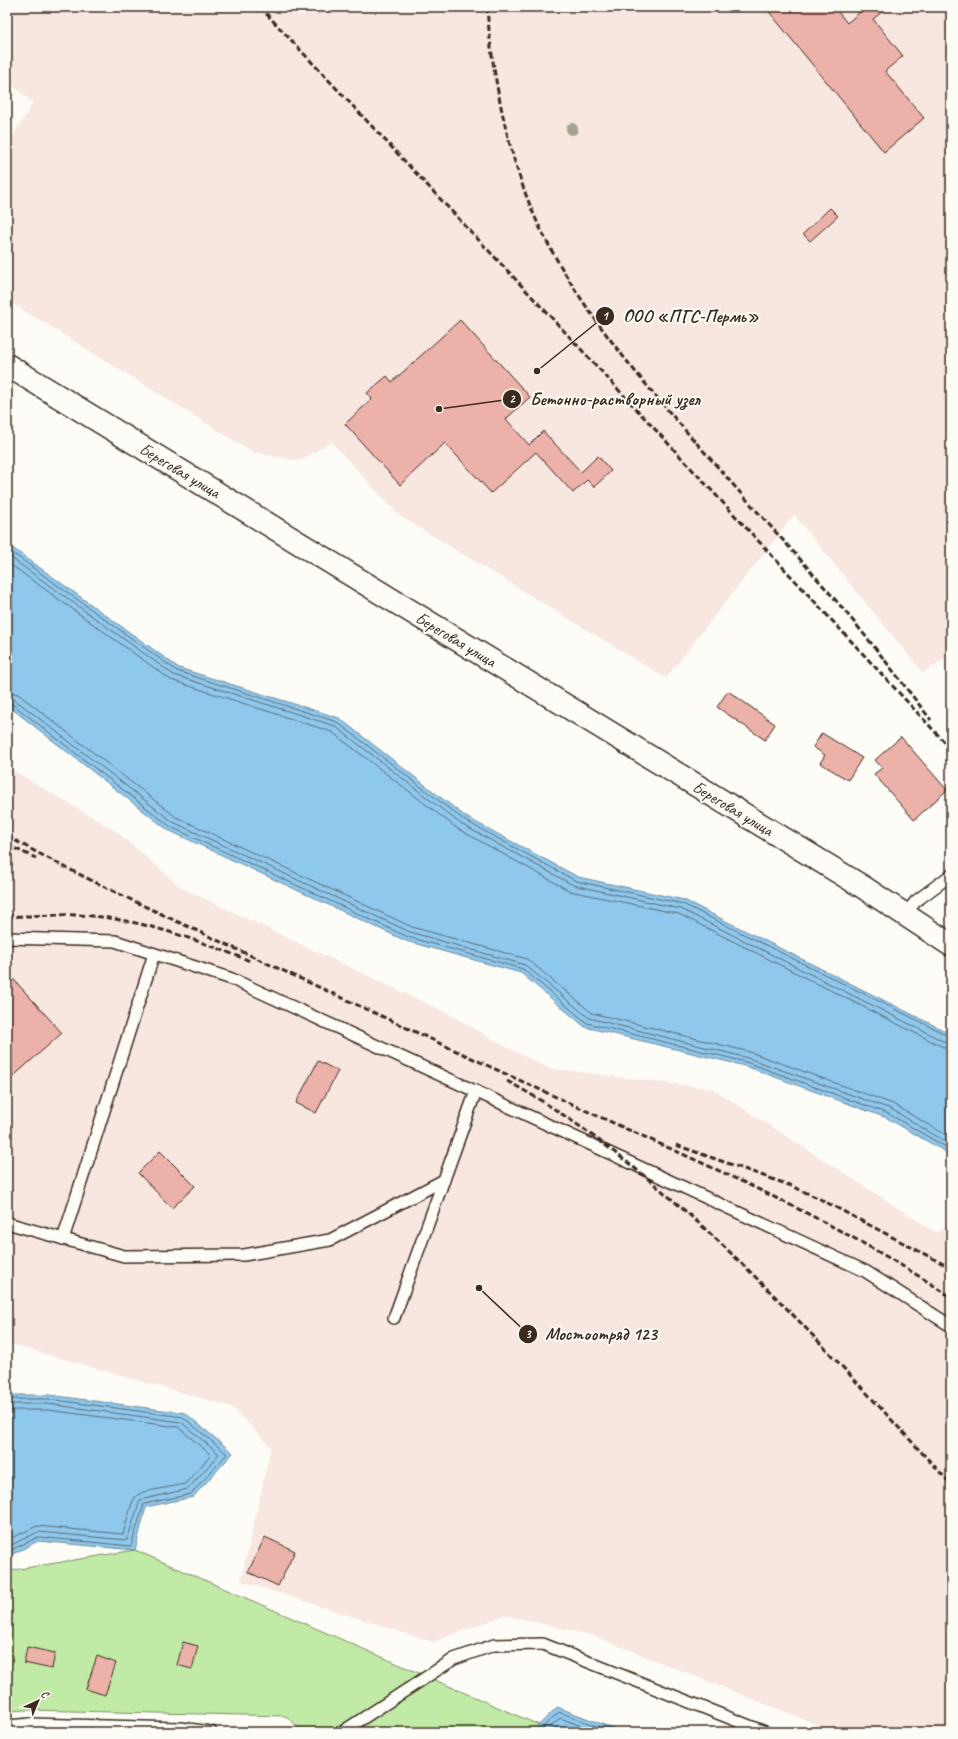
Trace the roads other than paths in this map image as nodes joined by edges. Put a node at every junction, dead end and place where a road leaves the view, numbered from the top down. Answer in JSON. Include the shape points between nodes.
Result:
{"nodes":[{"id":1,"x":7,"y":365,"type":"edge"},
{"id":2,"x":951,"y":875,"type":"edge"},
{"id":3,"x":905,"y":914,"type":"junction"},
{"id":4,"x":7,"y":938,"type":"edge"},
{"id":5,"x":951,"y":946,"type":"edge"},
{"id":6,"x":154,"y":954,"type":"junction"},
{"id":7,"x":476,"y":1091,"type":"junction"},
{"id":8,"x":444,"y":1180,"type":"junction"},
{"id":9,"x":7,"y":1223,"type":"edge"},
{"id":10,"x":63,"y":1239,"type":"junction"},
{"id":11,"x":394,"y":1318,"type":"dead end"},
{"id":12,"x":951,"y":1326,"type":"edge"},
{"id":13,"x":7,"y":1726,"type":"edge"},
{"id":14,"x":178,"y":1730,"type":"edge"},
{"id":15,"x":211,"y":1732,"type":"edge"},
{"id":16,"x":342,"y":1732,"type":"edge"},
{"id":17,"x":765,"y":1732,"type":"edge"}],
"edges":[{"from":1,"to":3,"type":"street","name":"Береговая улица"},
{"from":2,"to":3,"type":"lane","via":[[916,901]]},
{"from":3,"to":5,"type":"street","name":"Береговая улица"},
{"from":4,"to":6,"type":"lane","via":[[115,941]]},
{"from":6,"to":7,"type":"lane","via":[[232,979]]},
{"from":6,"to":10,"type":"lane"},
{"from":7,"to":8,"type":"lane"},
{"from":7,"to":12,"type":"lane","via":[[865,1271]]},
{"from":8,"to":10,"type":"lane","via":[[330,1240],[244,1255],[124,1256]]},
{"from":8,"to":11,"type":"lane"},
{"from":9,"to":10,"type":"lane"},
{"from":13,"to":14,"type":"lane","via":[[31,1724]]},
{"from":14,"to":15,"type":"lane"},
{"from":16,"to":17,"type":"lane","via":[[454,1659],[494,1645],[542,1644]]}]}
